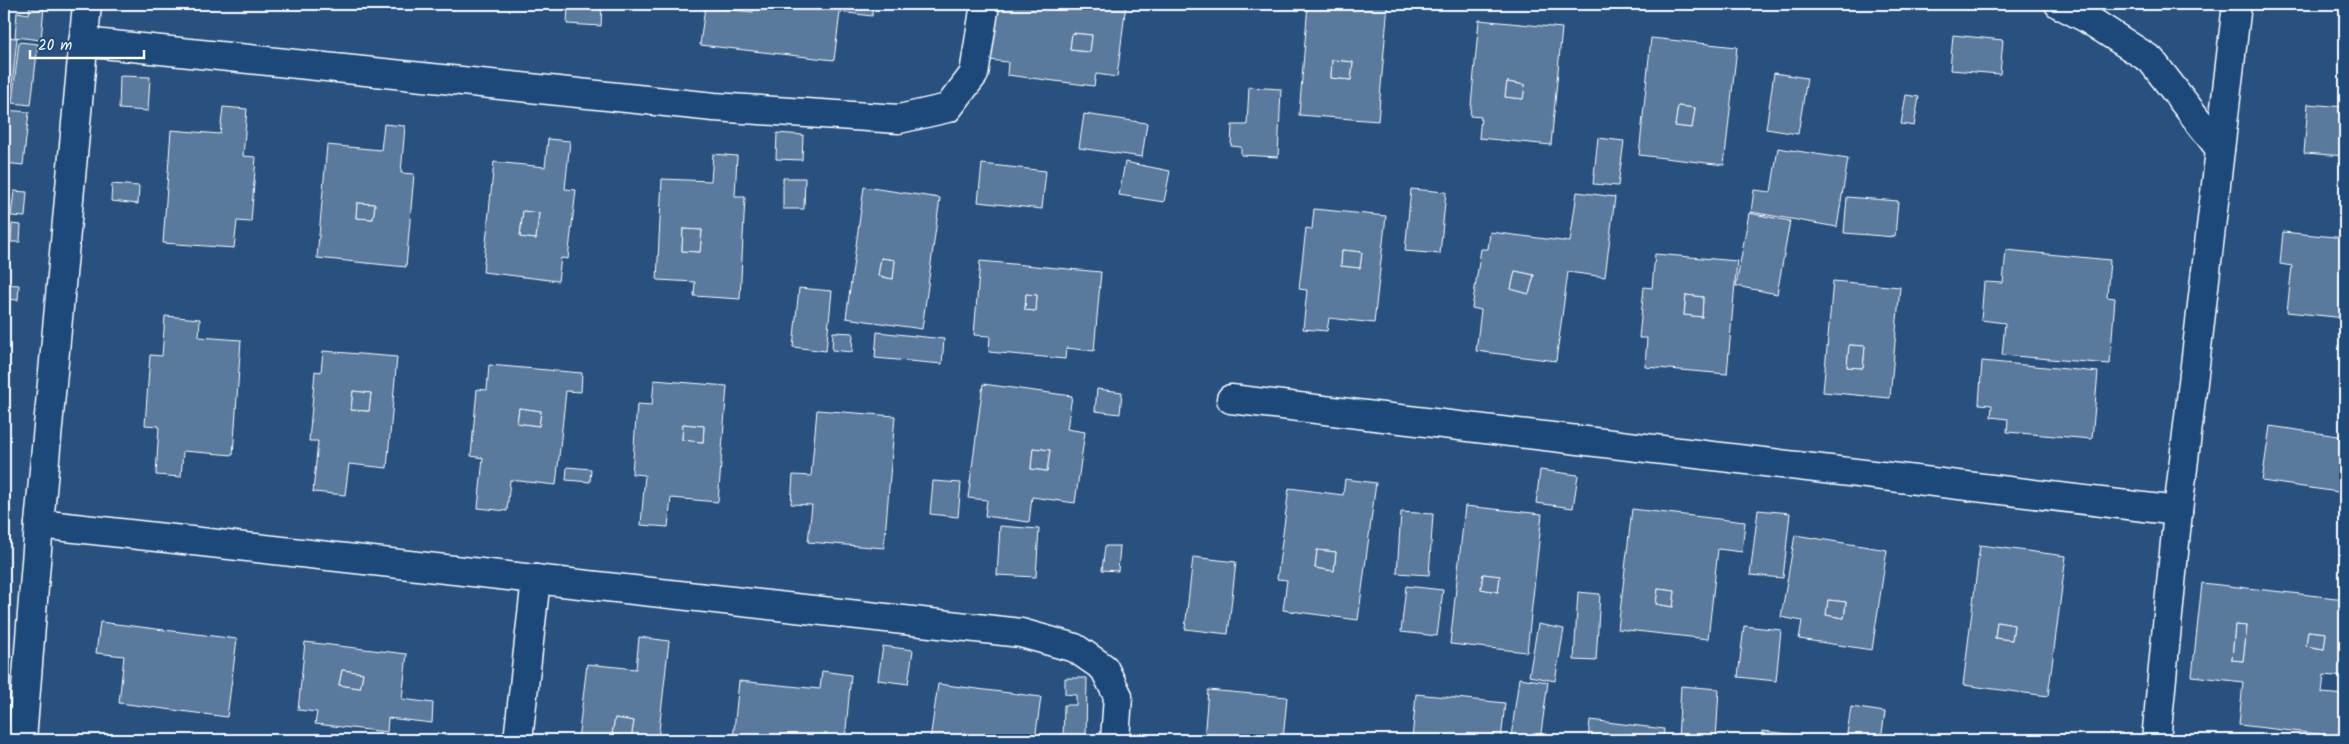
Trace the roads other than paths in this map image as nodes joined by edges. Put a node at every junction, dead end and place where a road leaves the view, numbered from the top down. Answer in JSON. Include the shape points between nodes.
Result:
{"nodes":[{"id":1,"x":87,"y":4,"type":"edge"},
{"id":2,"x":985,"y":4,"type":"edge"},
{"id":3,"x":2059,"y":4,"type":"edge"},
{"id":4,"x":2237,"y":4,"type":"edge"},
{"id":5,"x":83,"y":42,"type":"junction"},
{"id":6,"x":2220,"y":149,"type":"junction"},
{"id":7,"x":1231,"y":399,"type":"dead end"},
{"id":8,"x":2178,"y":510,"type":"junction"},
{"id":9,"x":39,"y":524,"type":"junction"},
{"id":10,"x":536,"y":579,"type":"junction"},
{"id":11,"x":22,"y":740,"type":"edge"},
{"id":12,"x":518,"y":740,"type":"edge"},
{"id":13,"x":1115,"y":740,"type":"edge"},
{"id":14,"x":2156,"y":740,"type":"edge"}],
"edges":[{"from":1,"to":5,"type":"street"},
{"from":2,"to":5,"type":"street","via":[[974,74],[948,108],[899,119],[714,107]]},
{"from":3,"to":6,"type":"street","via":[[2152,60]]},
{"from":4,"to":6,"type":"street"},
{"from":5,"to":9,"type":"street"},
{"from":6,"to":8,"type":"street"},
{"from":7,"to":8,"type":"street"},
{"from":8,"to":14,"type":"street"},
{"from":9,"to":10,"type":"street"},
{"from":9,"to":11,"type":"street"},
{"from":10,"to":12,"type":"street"},
{"from":10,"to":13,"type":"street","via":[[1021,633],[1075,648],[1104,668],[1118,696]]}]}
